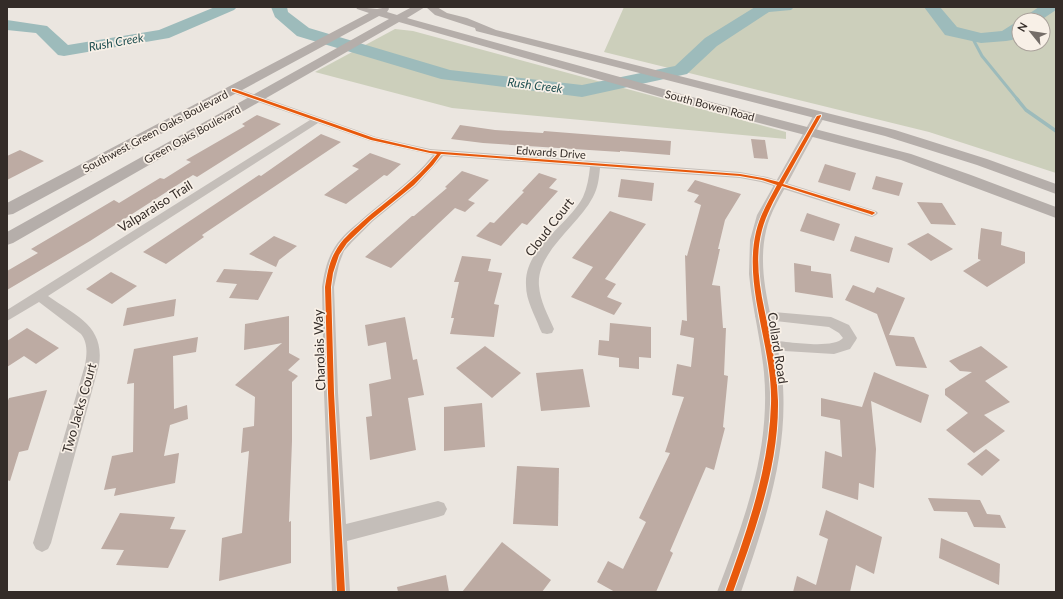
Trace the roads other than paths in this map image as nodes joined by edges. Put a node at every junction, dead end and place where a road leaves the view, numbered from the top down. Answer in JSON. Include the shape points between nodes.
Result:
{"nodes":[{"id":1,"x":361,"y":7,"type":"edge"},
{"id":2,"x":393,"y":7,"type":"edge"},
{"id":3,"x":431,"y":7,"type":"edge"},
{"id":4,"x":382,"y":9,"type":"edge"},
{"id":5,"x":415,"y":10,"type":"edge"},
{"id":6,"x":398,"y":18,"type":"junction"},
{"id":7,"x":493,"y":32,"type":"junction"},
{"id":8,"x":542,"y":44,"type":"junction"},
{"id":9,"x":527,"y":55,"type":"junction"},
{"id":10,"x":233,"y":90,"type":"junction"},
{"id":11,"x":257,"y":98,"type":"junction"},
{"id":12,"x":819,"y":116,"type":"junction"},
{"id":13,"x":318,"y":119,"type":"junction"},
{"id":14,"x":810,"y":131,"type":"junction"},
{"id":15,"x":440,"y":153,"type":"junction"},
{"id":16,"x":595,"y":165,"type":"junction"},
{"id":17,"x":780,"y":184,"type":"junction"},
{"id":18,"x":1056,"y":189,"type":"edge"},
{"id":19,"x":7,"y":210,"type":"edge"},
{"id":20,"x":1056,"y":212,"type":"edge"},
{"id":21,"x":872,"y":213,"type":"dead end"},
{"id":22,"x":7,"y":238,"type":"edge"},
{"id":23,"x":38,"y":296,"type":"junction"},
{"id":24,"x":7,"y":316,"type":"edge"},
{"id":25,"x":762,"y":316,"type":"junction"},
{"id":26,"x":546,"y":329,"type":"dead end"},
{"id":27,"x":768,"y":345,"type":"junction"},
{"id":28,"x":438,"y":509,"type":"dead end"},
{"id":29,"x":339,"y":535,"type":"junction"},
{"id":30,"x":42,"y":543,"type":"dead end"},
{"id":31,"x":341,"y":592,"type":"edge"},
{"id":32,"x":729,"y":592,"type":"edge"}],
"edges":[{"from":1,"to":4,"type":"main road","name":"South Bowen Road"},
{"from":2,"to":5,"type":"main road","name":"South Bowen Road"},
{"from":3,"to":7,"type":"main road","via":[[444,16],[467,21]]},
{"from":4,"to":6,"type":"main road","name":"South Bowen Road"},
{"from":4,"to":10,"type":"main road","name":"Southwest Green Oaks Boulevard"},
{"from":5,"to":6,"type":"main road","name":"Green Oaks Boulevard"},
{"from":5,"to":7,"type":"main road","name":"South Bowen Road"},
{"from":6,"to":9,"type":"main road","name":"South Bowen Road"},
{"from":6,"to":11,"type":"main road","name":"Green Oaks Boulevard"},
{"from":7,"to":8,"type":"main road","name":"South Bowen Road"},
{"from":8,"to":9,"type":"main road"},
{"from":8,"to":12,"type":"main road","name":"South Bowen Road"},
{"from":9,"to":14,"type":"main road","name":"South Bowen Road"},
{"from":10,"to":11,"type":"street","name":"Edwards Drive"},
{"from":10,"to":19,"type":"main road","name":"Southwest Green Oaks Boulevard"},
{"from":11,"to":13,"type":"street","name":"Edwards Drive"},
{"from":11,"to":22,"type":"main road","name":"Green Oaks Boulevard"},
{"from":12,"to":14,"type":"street","name":"Collard Road"},
{"from":12,"to":18,"type":"main road","name":"South Bowen Road","via":[[916,141]]},
{"from":13,"to":15,"type":"street","name":"Edwards Drive","via":[[382,141]]},
{"from":13,"to":23,"type":"street","name":"Valparaiso Trail"},
{"from":14,"to":17,"type":"street","name":"Collard Road"},
{"from":14,"to":20,"type":"main road","name":"South Bowen Road","via":[[933,166]]},
{"from":15,"to":16,"type":"street","name":"Edwards Drive"},
{"from":15,"to":29,"type":"street","name":"Charolais Way","via":[[424,174],[365,222],[345,242],[334,261],[328,287]]},
{"from":16,"to":17,"type":"street","name":"Edwards Drive","via":[[730,174]]},
{"from":16,"to":26,"type":"street","name":"Cloud Court","via":[[594,182],[588,197],[540,257],[534,270],[532,286]]},
{"from":17,"to":21,"type":"street","name":"Edwards Drive"},
{"from":17,"to":25,"type":"street","name":"Collard Road","via":[[764,215],[757,239],[756,269]]},
{"from":23,"to":24,"type":"street","name":"Valparaiso Trail"},
{"from":23,"to":30,"type":"street","name":"Two Jacks Court","via":[[88,331],[94,344],[92,365]]},
{"from":25,"to":27,"type":"street","name":"Collard Road"},
{"from":25,"to":27,"type":"street","via":[[831,322],[844,329],[850,338],[846,345],[834,349]]},
{"from":27,"to":32,"type":"street","name":"Collard Road","via":[[775,403],[768,458],[756,514]]},
{"from":28,"to":29,"type":"street"},
{"from":29,"to":31,"type":"street","name":"Charolais Way"}]}
